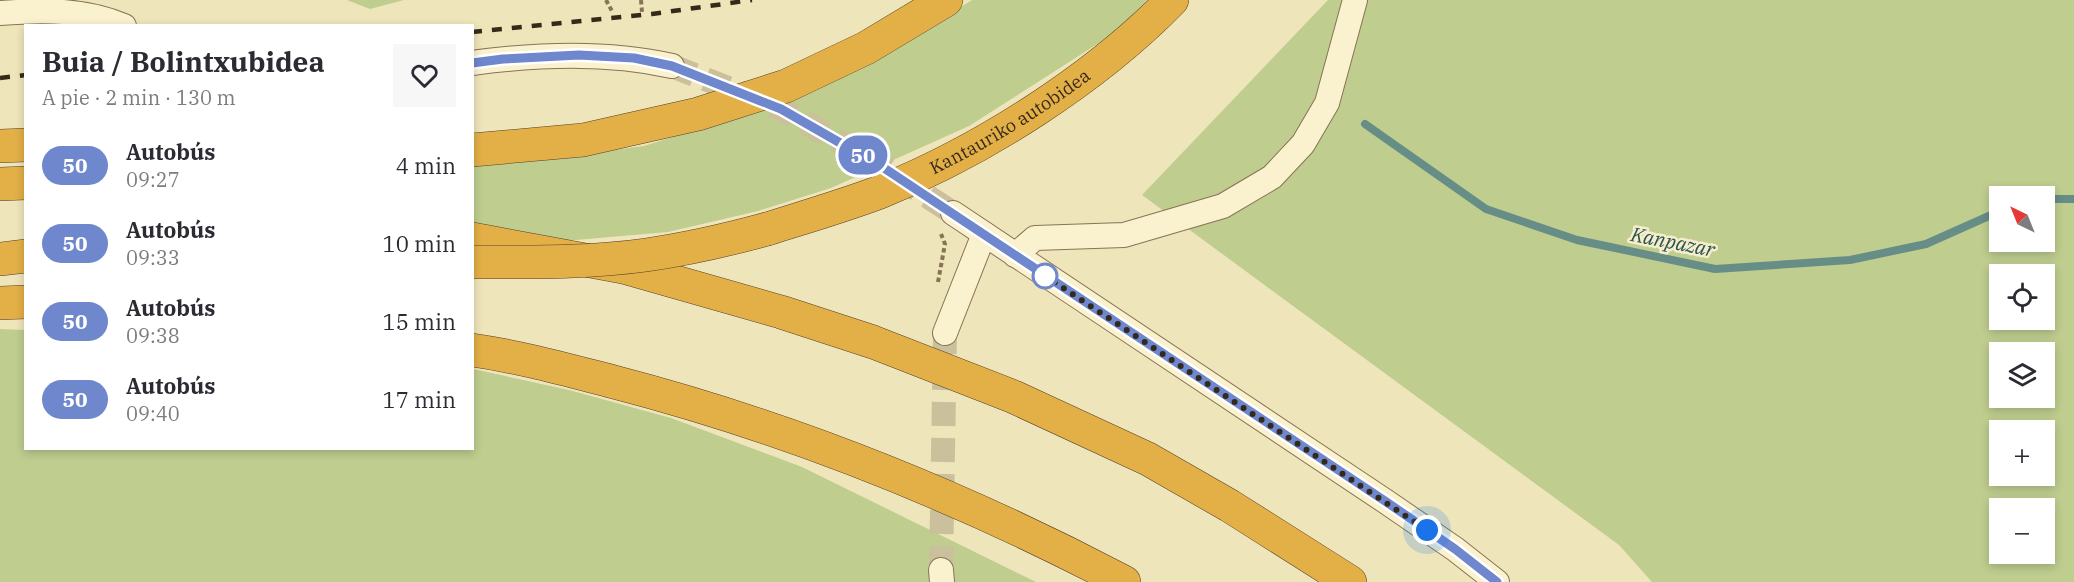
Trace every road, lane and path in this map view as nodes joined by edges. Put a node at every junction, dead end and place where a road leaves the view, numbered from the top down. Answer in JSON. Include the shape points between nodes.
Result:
{"nodes":[{"id":1,"x":606,"y":0,"type":"edge"},
{"id":2,"x":640,"y":0,"type":"edge"},
{"id":3,"x":946,"y":0,"type":"edge"},
{"id":4,"x":1172,"y":0,"type":"edge"},
{"id":5,"x":1355,"y":0,"type":"edge"},
{"id":6,"x":642,"y":12,"type":"dead end"},
{"id":7,"x":0,"y":13,"type":"edge"},
{"id":8,"x":613,"y":13,"type":"dead end"},
{"id":9,"x":117,"y":23,"type":"edge"},
{"id":10,"x":474,"y":63,"type":"edge"},
{"id":11,"x":672,"y":66,"type":"tunnel mouth"},
{"id":12,"x":24,"y":145,"type":"edge"},
{"id":13,"x":0,"y":146,"type":"edge"},
{"id":14,"x":474,"y":150,"type":"edge"},
{"id":15,"x":24,"y":183,"type":"edge"},
{"id":16,"x":0,"y":184,"type":"edge"},
{"id":17,"x":946,"y":220,"type":"joint"},
{"id":18,"x":984,"y":234,"type":"junction"},
{"id":19,"x":474,"y":239,"type":"edge"},
{"id":20,"x":1015,"y":255,"type":"junction"},
{"id":21,"x":24,"y":256,"type":"edge"},
{"id":22,"x":0,"y":259,"type":"edge"},
{"id":23,"x":474,"y":262,"type":"edge"},
{"id":24,"x":937,"y":286,"type":"dead end"},
{"id":25,"x":24,"y":302,"type":"edge"},
{"id":26,"x":0,"y":303,"type":"edge"},
{"id":27,"x":945,"y":333,"type":"tunnel mouth"},
{"id":28,"x":474,"y":350,"type":"edge"},
{"id":29,"x":1124,"y":582,"type":"edge"},
{"id":30,"x":1350,"y":582,"type":"edge"},
{"id":31,"x":1497,"y":582,"type":"edge"}],
"edges":[{"from":1,"to":8,"type":"path"},
{"from":2,"to":6,"type":"path"},
{"from":3,"to":14,"type":"highway","via":[[866,48],[786,86],[698,114],[583,140]]},
{"from":4,"to":23,"type":"highway","name":"Kantauriko autobidea","bridge":true,"via":[[1066,91],[967,151],[879,192],[707,245],[574,261]]},
{"from":5,"to":20,"type":"street","via":[[1327,103],[1303,144],[1272,177],[1223,206],[1124,236],[1035,238]]},
{"from":7,"to":9,"type":"street","via":[[74,12]]},
{"from":10,"to":11,"type":"street","via":[[579,55],[634,58]]},
{"from":12,"to":13,"type":"highway"},
{"from":15,"to":16,"type":"highway"},
{"from":17,"to":18,"type":"street"},
{"from":17,"to":24,"type":"path"},
{"from":18,"to":20,"type":"street"},
{"from":18,"to":27,"type":"street"},
{"from":19,"to":30,"type":"highway","via":[[623,267],[780,312],[873,342],[1014,397],[1148,459]]},
{"from":20,"to":31,"type":"street","via":[[1385,501]]},
{"from":21,"to":22,"type":"highway"},
{"from":25,"to":26,"type":"highway"},
{"from":28,"to":29,"type":"highway","via":[[669,396],[847,457],[962,503]]}]}
